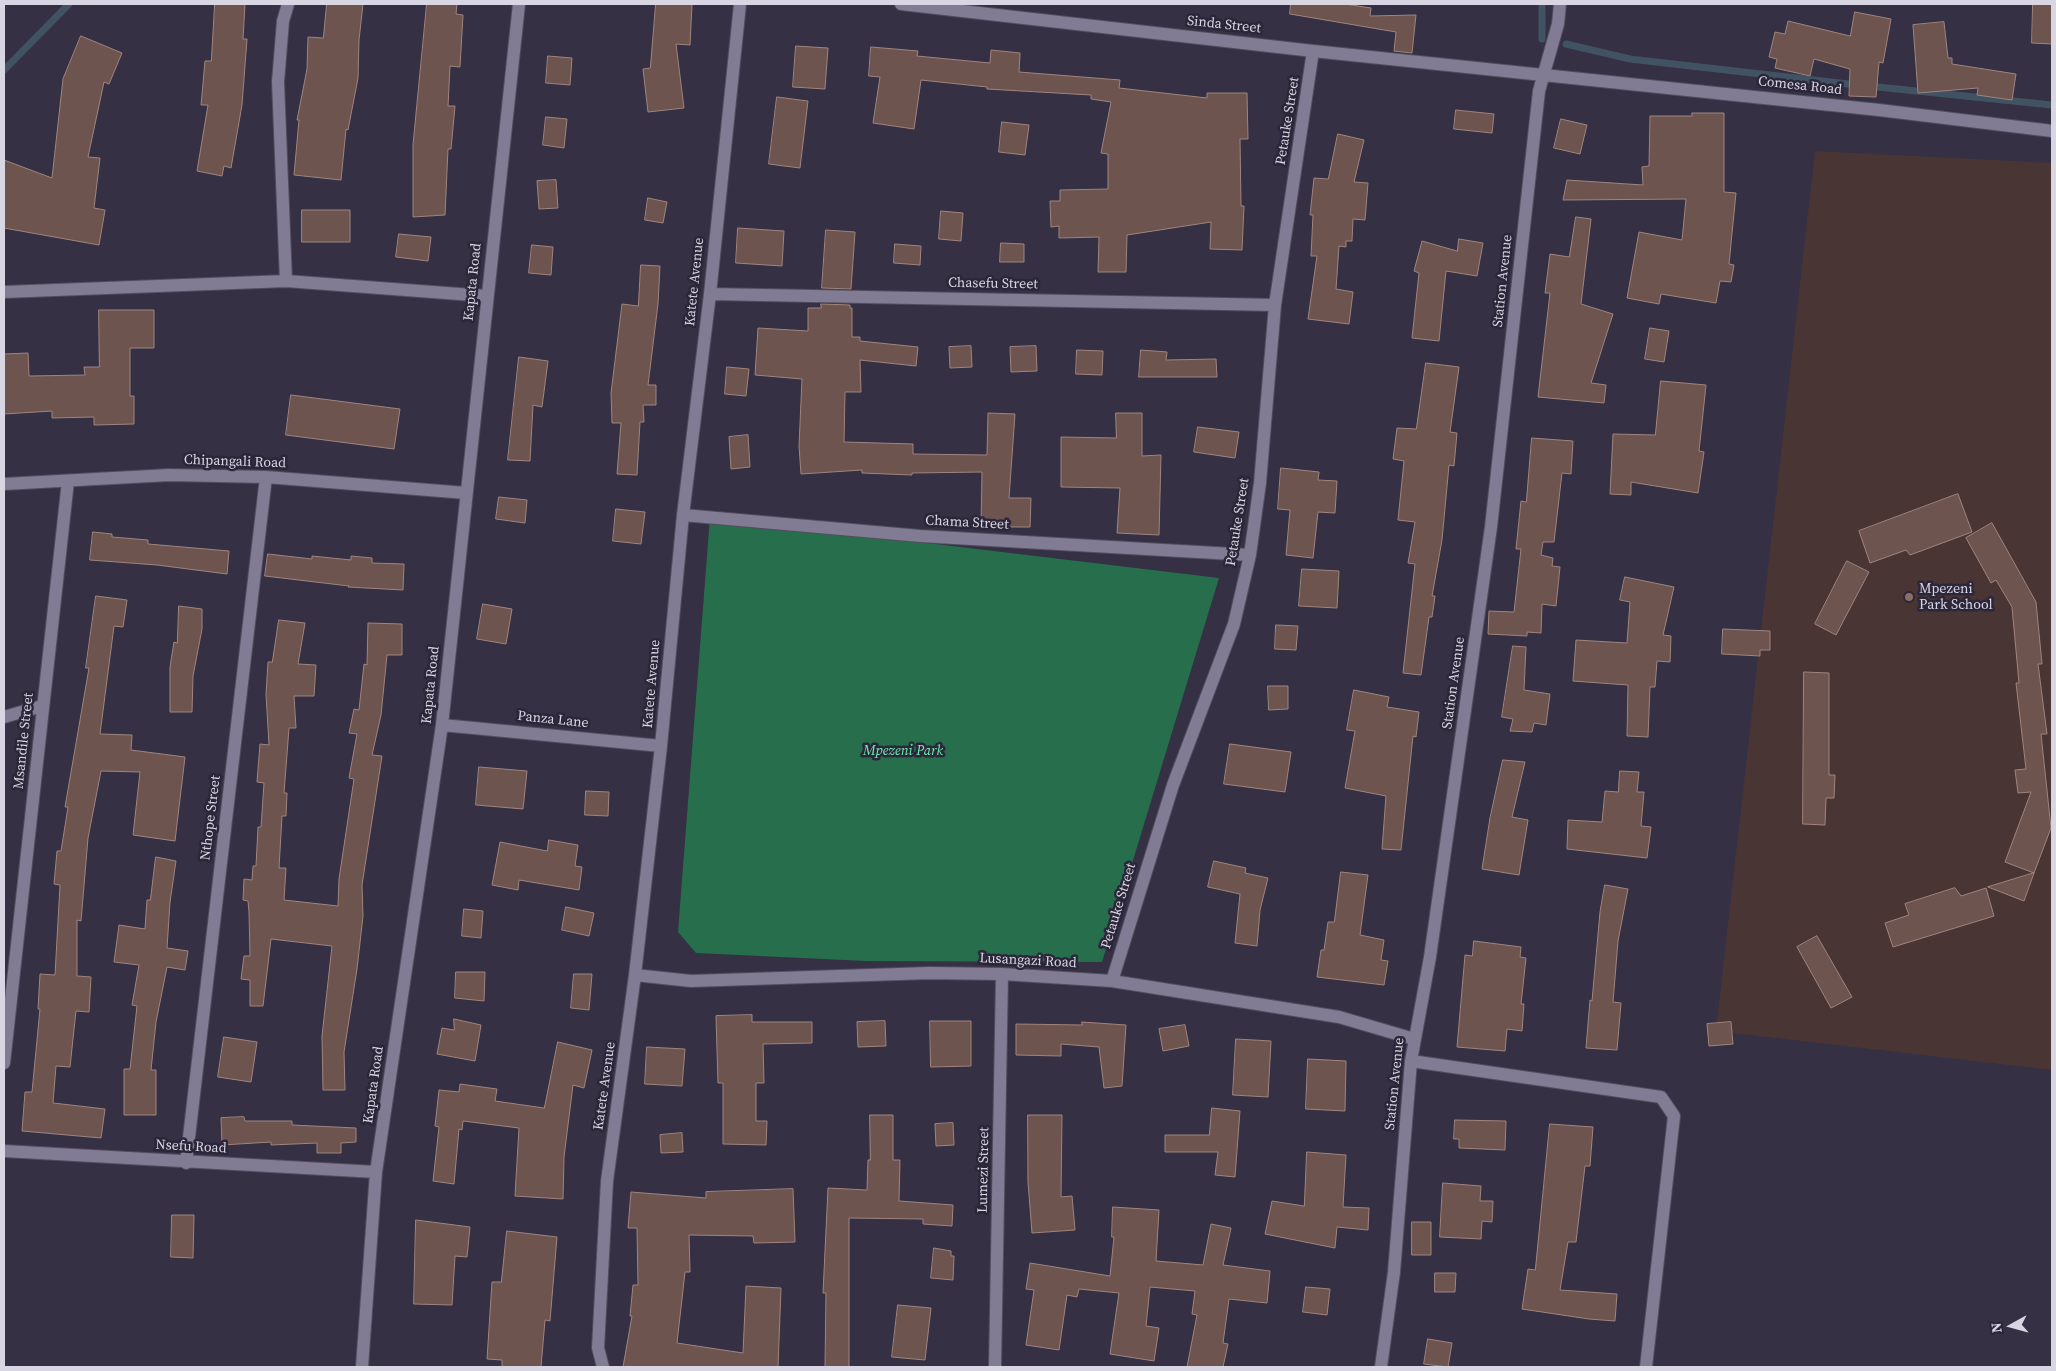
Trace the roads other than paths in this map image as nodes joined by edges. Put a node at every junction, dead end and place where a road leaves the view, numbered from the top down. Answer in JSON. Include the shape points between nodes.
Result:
{"nodes":[{"id":1,"x":288,"y":4,"type":"edge"},
{"id":2,"x":519,"y":4,"type":"edge"},
{"id":3,"x":740,"y":4,"type":"edge"},
{"id":4,"x":901,"y":4,"type":"edge"},
{"id":5,"x":1560,"y":4,"type":"edge"},
{"id":6,"x":1314,"y":51,"type":"junction"},
{"id":7,"x":1544,"y":74,"type":"junction"},
{"id":8,"x":2052,"y":131,"type":"edge"},
{"id":9,"x":286,"y":281,"type":"junction"},
{"id":10,"x":4,"y":292,"type":"edge"},
{"id":11,"x":710,"y":294,"type":"junction"},
{"id":12,"x":486,"y":296,"type":"junction"},
{"id":13,"x":1275,"y":305,"type":"junction"},
{"id":14,"x":266,"y":477,"type":"junction"},
{"id":15,"x":68,"y":481,"type":"junction"},
{"id":16,"x":4,"y":484,"type":"edge"},
{"id":17,"x":466,"y":493,"type":"junction"},
{"id":18,"x":683,"y":515,"type":"junction"},
{"id":19,"x":1250,"y":555,"type":"junction"},
{"id":20,"x":42,"y":706,"type":"junction"},
{"id":21,"x":4,"y":717,"type":"edge"},
{"id":22,"x":442,"y":725,"type":"junction"},
{"id":23,"x":661,"y":746,"type":"junction"},
{"id":24,"x":1002,"y":974,"type":"junction"},
{"id":25,"x":635,"y":975,"type":"junction"},
{"id":26,"x":1112,"y":980,"type":"junction"},
{"id":27,"x":1414,"y":1039,"type":"junction"},
{"id":28,"x":1410,"y":1061,"type":"junction"},
{"id":29,"x":4,"y":1063,"type":"edge"},
{"id":30,"x":4,"y":1151,"type":"edge"},
{"id":31,"x":186,"y":1162,"type":"junction"},
{"id":32,"x":376,"y":1172,"type":"junction"},
{"id":33,"x":362,"y":1367,"type":"edge"},
{"id":34,"x":603,"y":1367,"type":"edge"},
{"id":35,"x":995,"y":1367,"type":"edge"},
{"id":36,"x":1380,"y":1367,"type":"edge"},
{"id":37,"x":1646,"y":1367,"type":"edge"}],
"edges":[{"from":1,"to":9,"type":"street","via":[[283,21],[278,82]]},
{"from":2,"to":12,"type":"street","name":"Kapata Road"},
{"from":3,"to":11,"type":"street","name":"Katete Avenue"},
{"from":4,"to":6,"type":"street","name":"Sinda Street"},
{"from":5,"to":7,"type":"street","name":"Station Avenue","via":[[1558,24]]},
{"from":6,"to":7,"type":"street","name":"Sinda Street"},
{"from":6,"to":13,"type":"street","name":"Petauke Street"},
{"from":7,"to":8,"type":"street","name":"Comesa Road"},
{"from":7,"to":27,"type":"street","name":"Station Avenue","via":[[1539,91],[1491,527],[1430,957]]},
{"from":9,"to":10,"type":"street"},
{"from":9,"to":12,"type":"street"},
{"from":11,"to":13,"type":"street","name":"Chasefu Street"},
{"from":11,"to":18,"type":"street","name":"Katete Avenue"},
{"from":12,"to":17,"type":"street","name":"Kapata Road"},
{"from":13,"to":19,"type":"street","name":"Petauke Street","via":[[1260,483]]},
{"from":14,"to":15,"type":"street","name":"Chipangali Road","via":[[169,475]]},
{"from":14,"to":17,"type":"street","name":"Chipangali Road"},
{"from":14,"to":31,"type":"street","name":"Nthope Street"},
{"from":15,"to":16,"type":"street","name":"Chipangali Road"},
{"from":15,"to":20,"type":"street","name":"Msandile Street"},
{"from":17,"to":22,"type":"street","name":"Kapata Road"},
{"from":18,"to":19,"type":"street","name":"Chama Street","via":[[920,536]]},
{"from":18,"to":23,"type":"street","name":"Katete Avenue"},
{"from":19,"to":26,"type":"street","name":"Petauke Street","via":[[1234,624],[1173,786]]},
{"from":20,"to":21,"type":"street"},
{"from":20,"to":29,"type":"street","name":"Msandile Street"},
{"from":22,"to":23,"type":"street","name":"Panza Lane"},
{"from":22,"to":32,"type":"street","name":"Kapata Road"},
{"from":23,"to":25,"type":"street","name":"Katete Avenue"},
{"from":24,"to":25,"type":"street","name":"Lusangazi Road","via":[[691,980]]},
{"from":24,"to":26,"type":"street","name":"Lusangazi Road"},
{"from":24,"to":35,"type":"street","name":"Lumezi Street"},
{"from":25,"to":34,"type":"street","name":"Katete Avenue","via":[[607,1182],[598,1348]]},
{"from":26,"to":27,"type":"street","name":"Lusangazi Road","via":[[1339,1017]]},
{"from":27,"to":28,"type":"street","name":"Station Avenue"},
{"from":28,"to":36,"type":"street","name":"Station Avenue","via":[[1394,1272]]},
{"from":28,"to":37,"type":"street","via":[[1661,1097],[1668,1106],[1674,1116]]},
{"from":30,"to":31,"type":"street","name":"Nsefu Road"},
{"from":31,"to":32,"type":"street","name":"Nsefu Road"},
{"from":32,"to":33,"type":"street","name":"Kapata Road"}]}
